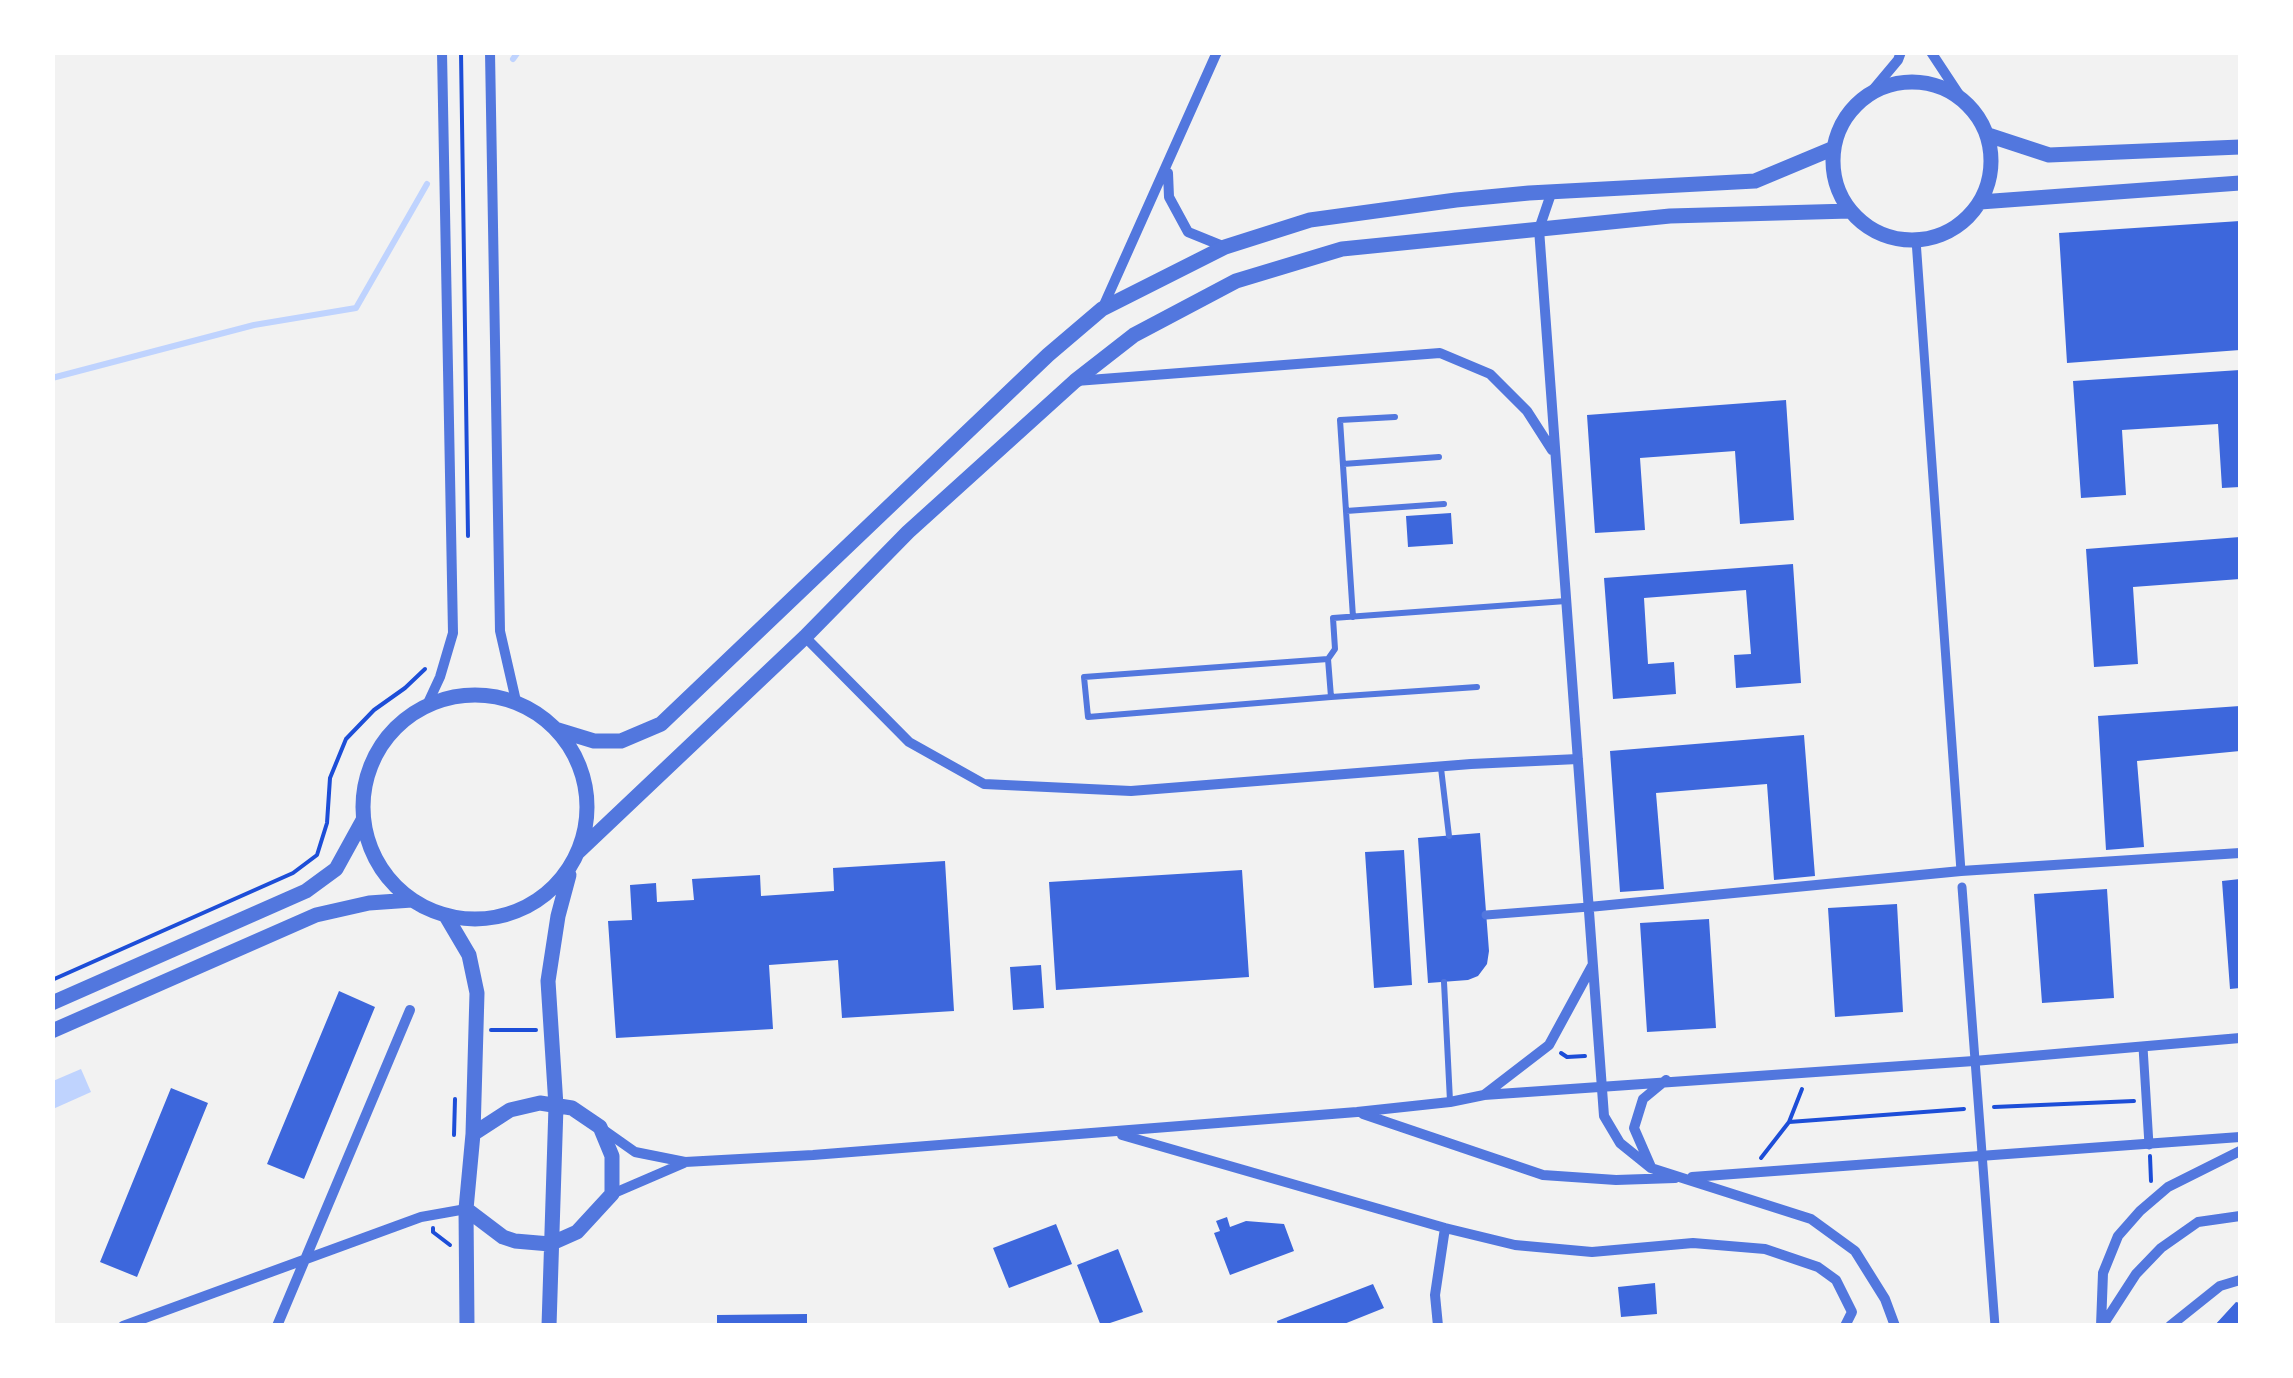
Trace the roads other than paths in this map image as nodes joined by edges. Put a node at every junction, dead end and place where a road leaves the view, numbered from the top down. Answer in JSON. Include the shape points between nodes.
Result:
{"nodes":[{"id":1,"x":442,"y":52,"type":"edge"},
{"id":2,"x":490,"y":52,"type":"edge"},
{"id":3,"x":1217,"y":52,"type":"edge"},
{"id":4,"x":1900,"y":52,"type":"edge"},
{"id":5,"x":1931,"y":52,"type":"edge"},
{"id":6,"x":1866,"y":97,"type":"junction"},
{"id":7,"x":1962,"y":100,"type":"junction"},
{"id":8,"x":1988,"y":135,"type":"junction"},
{"id":9,"x":2240,"y":147,"type":"edge"},
{"id":10,"x":1834,"y":148,"type":"junction"},
{"id":11,"x":1168,"y":167,"type":"junction"},
{"id":12,"x":2240,"y":182,"type":"edge"},
{"id":13,"x":1552,"y":192,"type":"junction"},
{"id":14,"x":1980,"y":202,"type":"junction"},
{"id":15,"x":1850,"y":211,"type":"junction"},
{"id":16,"x":1539,"y":229,"type":"junction"},
{"id":17,"x":1916,"y":240,"type":"junction"},
{"id":18,"x":1225,"y":246,"type":"junction"},
{"id":19,"x":1102,"y":309,"type":"junction"},
{"id":20,"x":1075,"y":381,"type":"junction"},
{"id":21,"x":1395,"y":416,"type":"dead end"},
{"id":22,"x":1555,"y":454,"type":"junction"},
{"id":23,"x":1439,"y":457,"type":"dead end"},
{"id":24,"x":1343,"y":464,"type":"junction"},
{"id":25,"x":1444,"y":504,"type":"dead end"},
{"id":26,"x":1346,"y":511,"type":"junction"},
{"id":27,"x":1566,"y":601,"type":"junction"},
{"id":28,"x":1353,"y":616,"type":"junction"},
{"id":29,"x":804,"y":637,"type":"junction"},
{"id":30,"x":1328,"y":660,"type":"junction"},
{"id":31,"x":1477,"y":688,"type":"dead end"},
{"id":32,"x":1332,"y":698,"type":"junction"},
{"id":33,"x":516,"y":701,"type":"junction"},
{"id":34,"x":427,"y":705,"type":"junction"},
{"id":35,"x":558,"y":730,"type":"junction"},
{"id":36,"x":1578,"y":759,"type":"junction"},
{"id":37,"x":1440,"y":766,"type":"junction"},
{"id":38,"x":363,"y":820,"type":"junction"},
{"id":39,"x":1449,"y":836,"type":"dead end"},
{"id":40,"x":2240,"y":853,"type":"edge"},
{"id":41,"x":574,"y":859,"type":"junction"},
{"id":42,"x":1961,"y":871,"type":"junction"},
{"id":43,"x":1962,"y":887,"type":"dead end"},
{"id":44,"x":412,"y":900,"type":"junction"},
{"id":45,"x":1589,"y":906,"type":"junction"},
{"id":46,"x":1486,"y":915,"type":"dead end"},
{"id":47,"x":446,"y":916,"type":"junction"},
{"id":48,"x":1593,"y":965,"type":"junction"},
{"id":49,"x":1444,"y":982,"type":"dead end"},
{"id":50,"x":52,"y":1002,"type":"edge"},
{"id":51,"x":410,"y":1010,"type":"dead end"},
{"id":52,"x":52,"y":1031,"type":"edge"},
{"id":53,"x":2240,"y":1038,"type":"edge"},
{"id":54,"x":2143,"y":1048,"type":"junction"},
{"id":55,"x":1974,"y":1061,"type":"junction"},
{"id":56,"x":1666,"y":1080,"type":"junction"},
{"id":57,"x":1602,"y":1085,"type":"junction"},
{"id":58,"x":1484,"y":1095,"type":"junction"},
{"id":59,"x":1450,"y":1102,"type":"junction"},
{"id":60,"x":556,"y":1106,"type":"junction"},
{"id":61,"x":1357,"y":1112,"type":"junction"},
{"id":62,"x":600,"y":1127,"type":"junction"},
{"id":63,"x":1116,"y":1133,"type":"junction"},
{"id":64,"x":473,"y":1134,"type":"junction"},
{"id":65,"x":2240,"y":1137,"type":"edge"},
{"id":66,"x":2150,"y":1144,"type":"junction"},
{"id":67,"x":2240,"y":1151,"type":"edge"},
{"id":68,"x":1984,"y":1155,"type":"junction"},
{"id":69,"x":684,"y":1162,"type":"junction"},
{"id":70,"x":1651,"y":1168,"type":"junction"},
{"id":71,"x":1686,"y":1178,"type":"junction"},
{"id":72,"x":612,"y":1194,"type":"junction"},
{"id":73,"x":466,"y":1209,"type":"junction"},
{"id":74,"x":2240,"y":1216,"type":"edge"},
{"id":75,"x":1445,"y":1228,"type":"junction"},
{"id":76,"x":550,"y":1244,"type":"junction"},
{"id":77,"x":301,"y":1263,"type":"junction"},
{"id":78,"x":2240,"y":1280,"type":"edge"},
{"id":79,"x":123,"y":1326,"type":"edge"},
{"id":80,"x":277,"y":1326,"type":"edge"},
{"id":81,"x":467,"y":1326,"type":"edge"},
{"id":82,"x":548,"y":1326,"type":"edge"},
{"id":83,"x":1438,"y":1326,"type":"edge"},
{"id":84,"x":1846,"y":1326,"type":"edge"},
{"id":85,"x":1895,"y":1326,"type":"edge"},
{"id":86,"x":1995,"y":1326,"type":"edge"},
{"id":87,"x":2102,"y":1326,"type":"edge"},
{"id":88,"x":2170,"y":1326,"type":"edge"}],
"edges":[{"from":1,"to":34,"type":"street","via":[[451,646]]},
{"from":2,"to":33,"type":"street","via":[[500,631]]},
{"from":3,"to":11,"type":"street"},
{"from":4,"to":6,"type":"street"},
{"from":5,"to":7,"type":"street"},
{"from":6,"to":7,"type":"street","via":[[1915,82]]},
{"from":6,"to":10,"type":"street","via":[[1851,110]]},
{"from":7,"to":8,"type":"street"},
{"from":8,"to":9,"type":"street","via":[[2049,155]]},
{"from":8,"to":14,"type":"street","via":[[1992,158]]},
{"from":10,"to":13,"type":"street","via":[[1755,181]]},
{"from":10,"to":15,"type":"street","via":[[1839,191]]},
{"from":11,"to":18,"type":"street","via":[[1169,198],[1188,232]]},
{"from":11,"to":19,"type":"street"},
{"from":12,"to":14,"type":"street"},
{"from":13,"to":16,"type":"street"},
{"from":13,"to":18,"type":"street","via":[[1324,218]]},
{"from":14,"to":17,"type":"street","via":[[1953,229]]},
{"from":15,"to":16,"type":"street","via":[[1670,216]]},
{"from":15,"to":17,"type":"street","via":[[1879,234]]},
{"from":16,"to":20,"type":"street","via":[[1342,248],[1236,281],[1134,336]]},
{"from":16,"to":22,"type":"street"},
{"from":17,"to":42,"type":"street"},
{"from":18,"to":19,"type":"street"},
{"from":19,"to":35,"type":"street","via":[[661,724],[622,740],[594,742]]},
{"from":20,"to":22,"type":"street","via":[[1440,353],[1490,374],[1527,411]]},
{"from":20,"to":29,"type":"street"},
{"from":21,"to":24,"type":"lane","via":[[1340,420]]},
{"from":22,"to":27,"type":"street"},
{"from":23,"to":24,"type":"lane"},
{"from":24,"to":26,"type":"lane"},
{"from":25,"to":26,"type":"lane"},
{"from":26,"to":28,"type":"lane"},
{"from":27,"to":28,"type":"lane"},
{"from":27,"to":36,"type":"street"},
{"from":28,"to":30,"type":"lane","via":[[1333,618],[1335,649]]},
{"from":29,"to":37,"type":"street","via":[[909,742],[984,784],[1131,791]]},
{"from":29,"to":41,"type":"street"},
{"from":30,"to":32,"type":"lane"},
{"from":30,"to":32,"type":"lane","via":[[1084,677],[1086,704],[1088,718]]},
{"from":31,"to":32,"type":"lane"},
{"from":33,"to":34,"type":"street","via":[[486,694]]},
{"from":33,"to":35,"type":"street"},
{"from":34,"to":38,"type":"street","via":[[398,724],[377,752],[364,785]]},
{"from":35,"to":41,"type":"street","via":[[586,788],[587,821]]},
{"from":36,"to":37,"type":"street"},
{"from":36,"to":45,"type":"street"},
{"from":37,"to":39,"type":"lane"},
{"from":38,"to":44,"type":"street","via":[[371,851]]},
{"from":38,"to":50,"type":"street","via":[[336,870],[306,891]]},
{"from":40,"to":42,"type":"street"},
{"from":41,"to":47,"type":"street","via":[[530,906],[474,920]]},
{"from":41,"to":60,"type":"street","via":[[548,981]]},
{"from":42,"to":45,"type":"street"},
{"from":43,"to":55,"type":"street"},
{"from":44,"to":47,"type":"street"},
{"from":44,"to":52,"type":"street","via":[[316,915]]},
{"from":45,"to":46,"type":"street"},
{"from":45,"to":48,"type":"street"},
{"from":47,"to":64,"type":"street","via":[[470,956],[477,994]]},
{"from":48,"to":57,"type":"street"},
{"from":48,"to":58,"type":"street","via":[[1549,1045]]},
{"from":49,"to":59,"type":"lane"},
{"from":51,"to":77,"type":"street"},
{"from":53,"to":54,"type":"street"},
{"from":54,"to":55,"type":"street"},
{"from":54,"to":66,"type":"street"},
{"from":55,"to":56,"type":"street"},
{"from":55,"to":68,"type":"street"},
{"from":56,"to":57,"type":"street"},
{"from":56,"to":70,"type":"street","via":[[1643,1098],[1634,1128]]},
{"from":57,"to":58,"type":"street"},
{"from":57,"to":70,"type":"street","via":[[1604,1116],[1620,1144]]},
{"from":58,"to":59,"type":"street"},
{"from":59,"to":61,"type":"street"},
{"from":60,"to":62,"type":"street","via":[[572,1108]]},
{"from":60,"to":64,"type":"street","via":[[540,1102],[510,1110]]},
{"from":60,"to":76,"type":"street"},
{"from":61,"to":63,"type":"street"},
{"from":61,"to":71,"type":"street","via":[[1543,1175]]},
{"from":62,"to":69,"type":"street","via":[[635,1152]]},
{"from":62,"to":72,"type":"street","via":[[612,1156]]},
{"from":63,"to":69,"type":"street"},
{"from":63,"to":75,"type":"street"},
{"from":64,"to":73,"type":"street"},
{"from":65,"to":66,"type":"street"},
{"from":66,"to":68,"type":"street"},
{"from":67,"to":87,"type":"street","via":[[2168,1187],[2118,1236],[2103,1273]]},
{"from":68,"to":71,"type":"street"},
{"from":68,"to":86,"type":"street"},
{"from":69,"to":72,"type":"street"},
{"from":70,"to":71,"type":"street"},
{"from":71,"to":85,"type":"street","via":[[1810,1219],[1855,1251]]},
{"from":72,"to":76,"type":"street","via":[[577,1232]]},
{"from":73,"to":76,"type":"street","via":[[502,1236]]},
{"from":73,"to":77,"type":"street","via":[[421,1218]]},
{"from":73,"to":81,"type":"street"},
{"from":74,"to":87,"type":"street","via":[[2198,1222],[2161,1248]]},
{"from":75,"to":83,"type":"street","via":[[1435,1294]]},
{"from":75,"to":84,"type":"street","via":[[1516,1245],[1592,1252],[1693,1243],[1765,1249],[1818,1266],[1836,1280],[1852,1312]]},
{"from":76,"to":82,"type":"street"},
{"from":77,"to":79,"type":"street"},
{"from":77,"to":80,"type":"street"},
{"from":78,"to":88,"type":"street","via":[[2220,1286]]}]}
